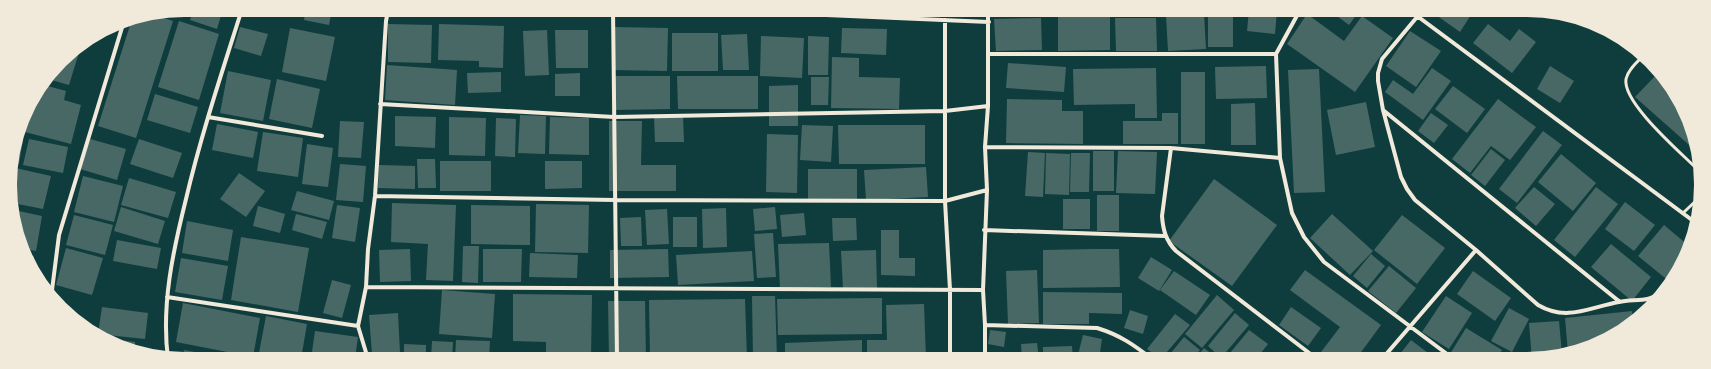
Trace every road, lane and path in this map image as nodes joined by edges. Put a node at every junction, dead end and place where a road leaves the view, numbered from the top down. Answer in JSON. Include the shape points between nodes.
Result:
{"nodes":[{"id":1,"x":240,"y":16,"type":"edge"},
{"id":2,"x":387,"y":16,"type":"edge"},
{"id":3,"x":613,"y":16,"type":"edge"},
{"id":4,"x":850,"y":16,"type":"edge"},
{"id":5,"x":988,"y":16,"type":"edge"},
{"id":6,"x":1297,"y":16,"type":"edge"},
{"id":7,"x":1418,"y":17,"type":"joint"},
{"id":8,"x":945,"y":20,"type":"junction"},
{"id":9,"x":989,"y":22,"type":"junction"},
{"id":10,"x":122,"y":28,"type":"edge"},
{"id":11,"x":988,"y":54,"type":"junction"},
{"id":12,"x":1276,"y":54,"type":"junction"},
{"id":13,"x":1640,"y":59,"type":"edge"},
{"id":14,"x":380,"y":104,"type":"junction"},
{"id":15,"x":988,"y":106,"type":"junction"},
{"id":16,"x":1383,"y":110,"type":"junction"},
{"id":17,"x":945,"y":111,"type":"junction"},
{"id":18,"x":208,"y":117,"type":"junction"},
{"id":19,"x":614,"y":117,"type":"junction"},
{"id":20,"x":322,"y":136,"type":"dead end"},
{"id":21,"x":985,"y":147,"type":"junction"},
{"id":22,"x":1171,"y":148,"type":"junction"},
{"id":23,"x":1280,"y":158,"type":"junction"},
{"id":24,"x":1694,"y":166,"type":"edge"},
{"id":25,"x":987,"y":190,"type":"junction"},
{"id":26,"x":374,"y":196,"type":"junction"},
{"id":27,"x":615,"y":200,"type":"junction"},
{"id":28,"x":945,"y":201,"type":"junction"},
{"id":29,"x":1694,"y":202,"type":"edge"},
{"id":30,"x":1683,"y":213,"type":"junction"},
{"id":31,"x":1691,"y":219,"type":"edge"},
{"id":32,"x":984,"y":230,"type":"junction"},
{"id":33,"x":1165,"y":236,"type":"junction"},
{"id":34,"x":1476,"y":250,"type":"junction"},
{"id":35,"x":366,"y":287,"type":"junction"},
{"id":36,"x":616,"y":288,"type":"junction"},
{"id":37,"x":52,"y":289,"type":"edge"},
{"id":38,"x":950,"y":290,"type":"junction"},
{"id":39,"x":983,"y":290,"type":"junction"},
{"id":40,"x":167,"y":297,"type":"junction"},
{"id":41,"x":1652,"y":297,"type":"edge"},
{"id":42,"x":1620,"y":302,"type":"junction"},
{"id":43,"x":985,"y":325,"type":"junction"},
{"id":44,"x":358,"y":326,"type":"junction"},
{"id":45,"x":1409,"y":326,"type":"junction"},
{"id":46,"x":167,"y":352,"type":"edge"},
{"id":47,"x":366,"y":353,"type":"edge"},
{"id":48,"x":617,"y":353,"type":"edge"},
{"id":49,"x":950,"y":353,"type":"edge"},
{"id":50,"x":985,"y":353,"type":"edge"},
{"id":51,"x":1144,"y":353,"type":"edge"},
{"id":52,"x":1309,"y":353,"type":"edge"},
{"id":53,"x":1388,"y":353,"type":"edge"},
{"id":54,"x":1446,"y":353,"type":"edge"}],
"edges":[{"from":1,"to":18,"type":"street"},
{"from":2,"to":14,"type":"street"},
{"from":3,"to":19,"type":"street"},
{"from":4,"to":8,"type":"street"},
{"from":5,"to":9,"type":"street"},
{"from":6,"to":12,"type":"street"},
{"from":7,"to":16,"type":"street","via":[[1379,66],[1378,81]]},
{"from":7,"to":30,"type":"street"},
{"from":8,"to":9,"type":"street"},
{"from":8,"to":17,"type":"street"},
{"from":9,"to":11,"type":"street"},
{"from":10,"to":37,"type":"street","via":[[60,235]]},
{"from":11,"to":12,"type":"street"},
{"from":11,"to":15,"type":"street"},
{"from":12,"to":23,"type":"street"},
{"from":13,"to":24,"type":"lane","via":[[1626,79],[1630,96],[1638,110]]},
{"from":14,"to":19,"type":"street"},
{"from":14,"to":26,"type":"street"},
{"from":15,"to":17,"type":"street"},
{"from":15,"to":21,"type":"street"},
{"from":16,"to":34,"type":"street","via":[[1407,189],[1415,200]]},
{"from":16,"to":42,"type":"street"},
{"from":17,"to":19,"type":"street"},
{"from":17,"to":28,"type":"street"},
{"from":18,"to":20,"type":"street"},
{"from":18,"to":40,"type":"street","via":[[173,250]]},
{"from":19,"to":27,"type":"street"},
{"from":21,"to":22,"type":"street"},
{"from":21,"to":25,"type":"street"},
{"from":22,"to":23,"type":"street"},
{"from":22,"to":33,"type":"street","via":[[1162,216]]},
{"from":23,"to":45,"type":"street","via":[[1292,213],[1309,243],[1324,262]]},
{"from":25,"to":28,"type":"street"},
{"from":25,"to":32,"type":"street"},
{"from":26,"to":27,"type":"street"},
{"from":26,"to":35,"type":"street"},
{"from":27,"to":28,"type":"street"},
{"from":27,"to":36,"type":"street"},
{"from":28,"to":38,"type":"street"},
{"from":29,"to":30,"type":"lane"},
{"from":30,"to":31,"type":"street"},
{"from":32,"to":33,"type":"street"},
{"from":32,"to":39,"type":"street"},
{"from":33,"to":52,"type":"street","via":[[1176,251]]},
{"from":34,"to":42,"type":"street","via":[[1548,311],[1573,314]]},
{"from":34,"to":45,"type":"street"},
{"from":35,"to":36,"type":"street"},
{"from":35,"to":44,"type":"street"},
{"from":36,"to":38,"type":"street"},
{"from":36,"to":48,"type":"street"},
{"from":38,"to":39,"type":"street"},
{"from":38,"to":49,"type":"street"},
{"from":39,"to":43,"type":"street"},
{"from":40,"to":44,"type":"street"},
{"from":40,"to":46,"type":"street"},
{"from":41,"to":42,"type":"street","via":[[1642,301]]},
{"from":43,"to":50,"type":"street"},
{"from":43,"to":51,"type":"street","via":[[1097,328],[1114,333]]},
{"from":44,"to":47,"type":"street"},
{"from":45,"to":53,"type":"street"},
{"from":45,"to":54,"type":"street"}]}
